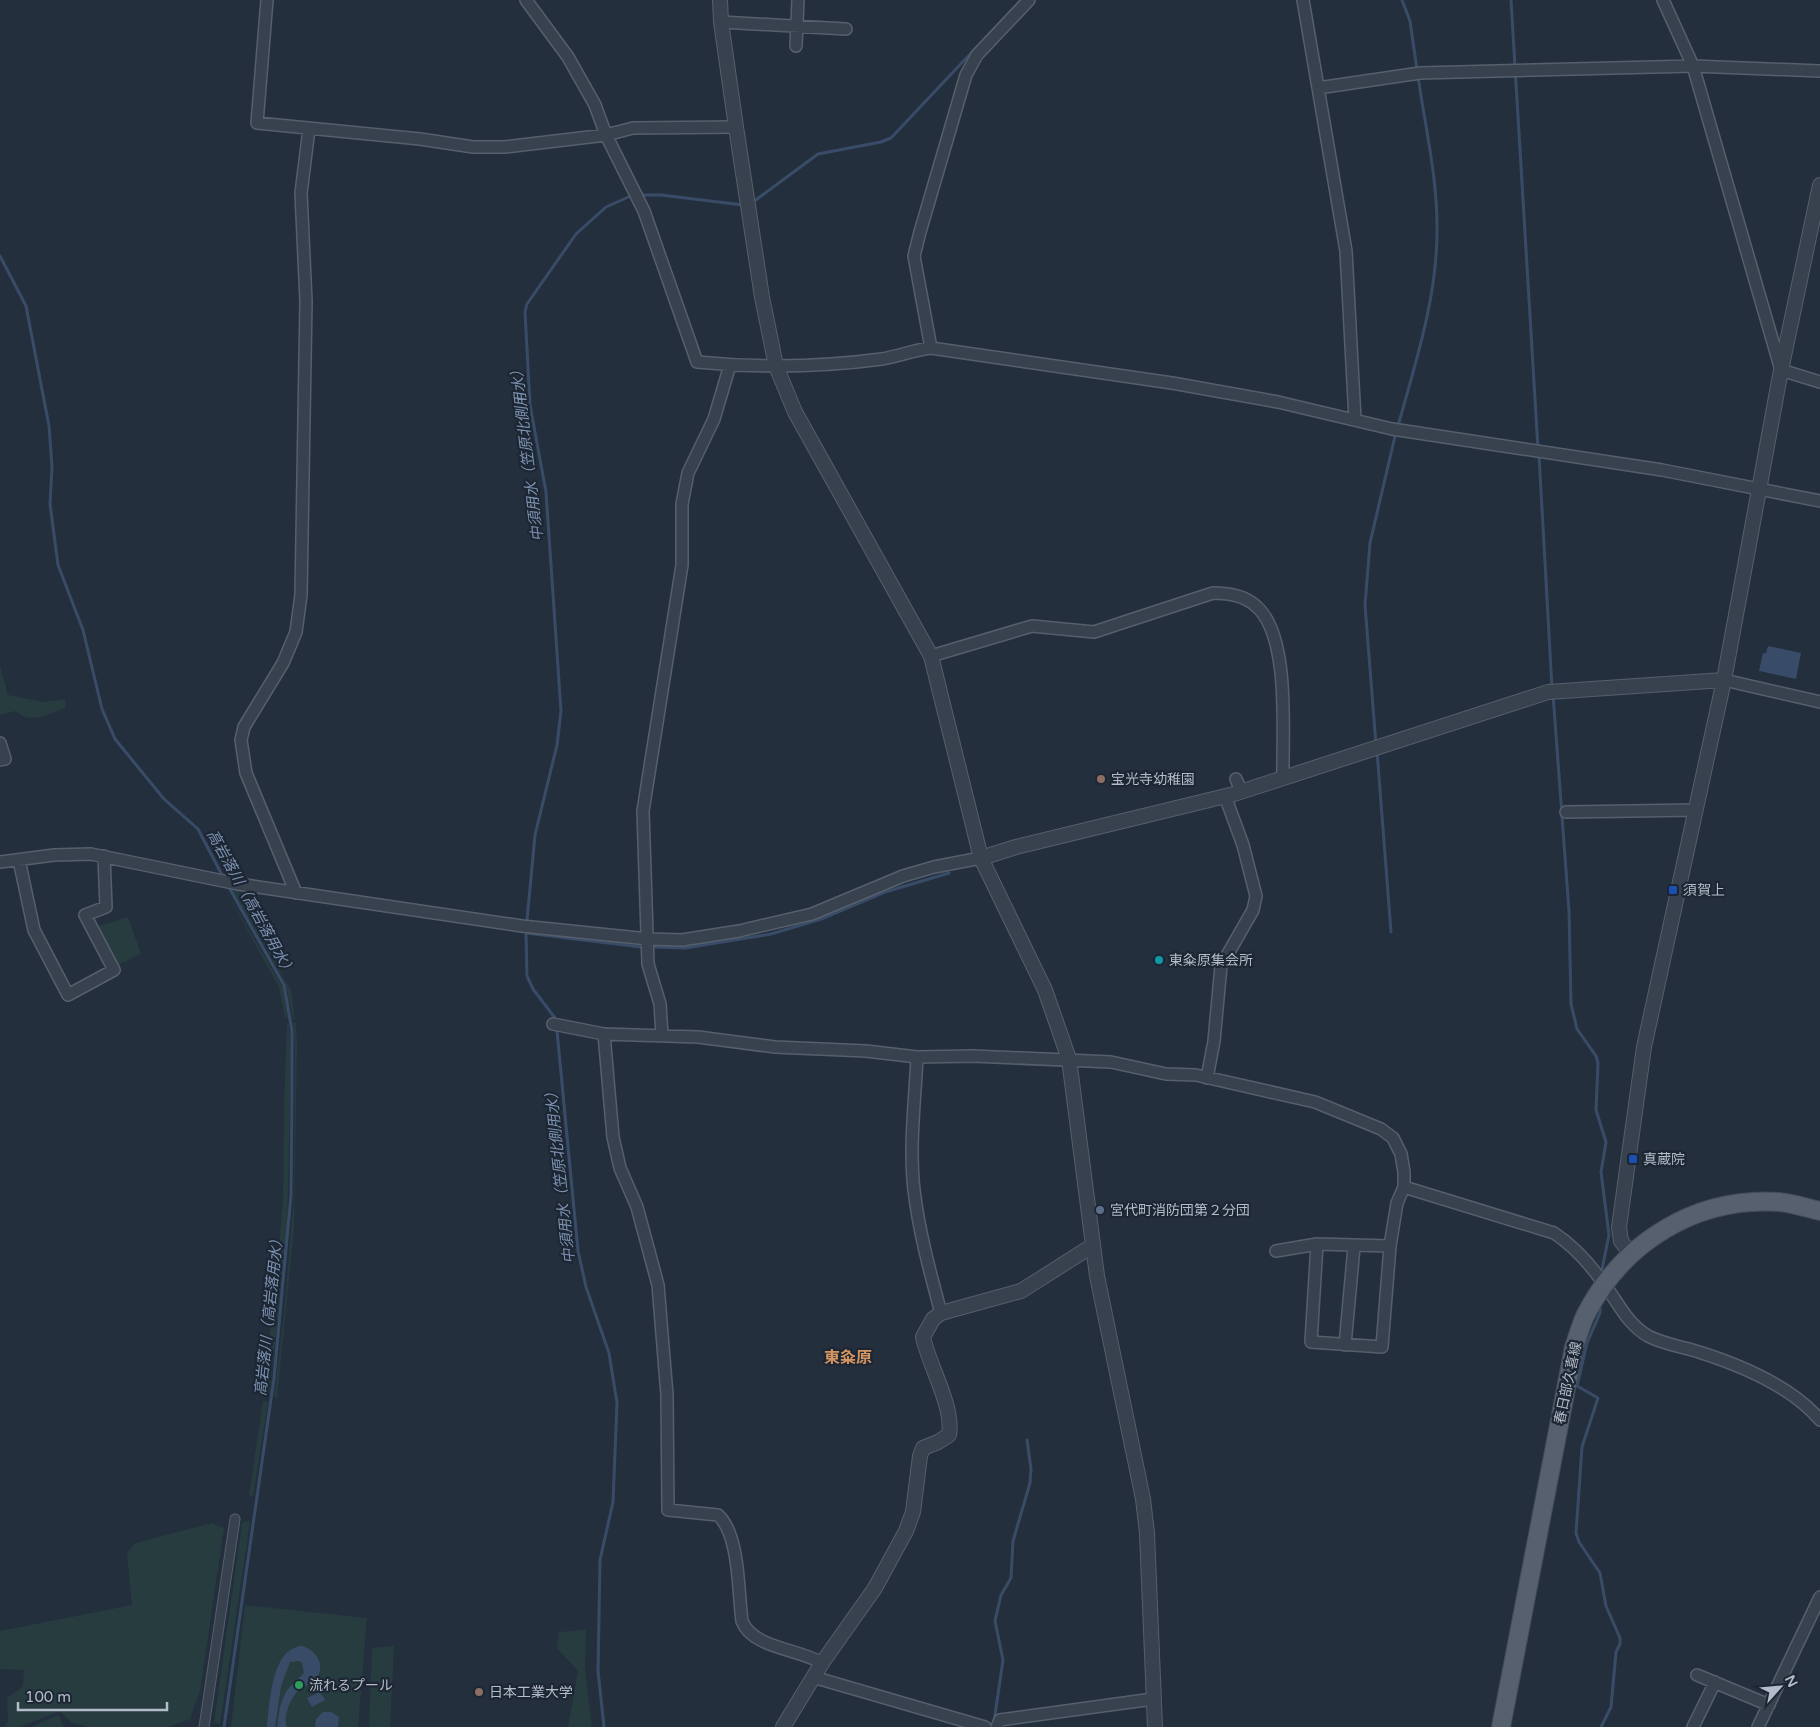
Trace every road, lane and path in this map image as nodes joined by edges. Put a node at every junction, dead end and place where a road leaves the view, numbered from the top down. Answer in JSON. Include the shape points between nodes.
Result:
{"nodes":[{"id":1,"x":267,"y":0,"type":"edge"},
{"id":2,"x":526,"y":0,"type":"edge"},
{"id":3,"x":720,"y":0,"type":"edge"},
{"id":4,"x":798,"y":0,"type":"edge"},
{"id":5,"x":1029,"y":0,"type":"edge"},
{"id":6,"x":1304,"y":0,"type":"edge"},
{"id":7,"x":1662,"y":0,"type":"edge"},
{"id":8,"x":721,"y":22,"type":"junction"},
{"id":9,"x":797,"y":26,"type":"junction"},
{"id":10,"x":846,"y":29,"type":"dead end"},
{"id":11,"x":796,"y":46,"type":"dead end"},
{"id":12,"x":1693,"y":66,"type":"junction"},
{"id":13,"x":1820,"y":70,"type":"edge"},
{"id":14,"x":1318,"y":88,"type":"junction"},
{"id":15,"x":736,"y":127,"type":"junction"},
{"id":16,"x":309,"y":129,"type":"junction"},
{"id":17,"x":606,"y":135,"type":"junction"},
{"id":18,"x":1820,"y":185,"type":"edge"},
{"id":19,"x":931,"y":348,"type":"junction"},
{"id":20,"x":730,"y":365,"type":"junction"},
{"id":21,"x":776,"y":366,"type":"junction"},
{"id":22,"x":1781,"y":370,"type":"junction"},
{"id":23,"x":1820,"y":382,"type":"edge"},
{"id":24,"x":1355,"y":420,"type":"junction"},
{"id":25,"x":1759,"y":488,"type":"junction"},
{"id":26,"x":1820,"y":501,"type":"edge"},
{"id":27,"x":931,"y":656,"type":"junction"},
{"id":28,"x":1724,"y":680,"type":"junction"},
{"id":29,"x":1820,"y":702,"type":"edge"},
{"id":30,"x":0,"y":743,"type":"edge"},
{"id":31,"x":0,"y":760,"type":"edge"},
{"id":32,"x":1283,"y":778,"type":"junction"},
{"id":33,"x":1225,"y":796,"type":"junction"},
{"id":34,"x":1696,"y":810,"type":"junction"},
{"id":35,"x":1566,"y":812,"type":"dead end"},
{"id":36,"x":104,"y":856,"type":"junction"},
{"id":37,"x":981,"y":858,"type":"junction"},
{"id":38,"x":19,"y":860,"type":"junction"},
{"id":39,"x":0,"y":862,"type":"edge"},
{"id":40,"x":296,"y":893,"type":"junction"},
{"id":41,"x":648,"y":939,"type":"junction"},
{"id":42,"x":553,"y":1024,"type":"dead end"},
{"id":43,"x":604,"y":1034,"type":"junction"},
{"id":44,"x":662,"y":1034,"type":"junction"},
{"id":45,"x":918,"y":1057,"type":"junction"},
{"id":46,"x":1069,"y":1059,"type":"junction"},
{"id":47,"x":1207,"y":1078,"type":"junction"},
{"id":48,"x":1404,"y":1187,"type":"junction"},
{"id":49,"x":1820,"y":1211,"type":"edge"},
{"id":50,"x":1317,"y":1244,"type":"junction"},
{"id":51,"x":1092,"y":1246,"type":"junction"},
{"id":52,"x":1390,"y":1246,"type":"junction"},
{"id":53,"x":1354,"y":1247,"type":"junction"},
{"id":54,"x":1276,"y":1251,"type":"dead end"},
{"id":55,"x":1630,"y":1253,"type":"junction"},
{"id":56,"x":1604,"y":1284,"type":"junction"},
{"id":57,"x":941,"y":1313,"type":"junction"},
{"id":58,"x":1345,"y":1344,"type":"junction"},
{"id":59,"x":1820,"y":1420,"type":"edge"},
{"id":60,"x":235,"y":1519,"type":"dead end"},
{"id":61,"x":1820,"y":1597,"type":"edge"},
{"id":62,"x":1816,"y":1615,"type":"edge"},
{"id":63,"x":822,"y":1663,"type":"junction"},
{"id":64,"x":1697,"y":1675,"type":"dead end"},
{"id":65,"x":813,"y":1677,"type":"junction"},
{"id":66,"x":1715,"y":1682,"type":"junction"},
{"id":67,"x":1153,"y":1699,"type":"junction"},
{"id":68,"x":1769,"y":1705,"type":"junction"},
{"id":69,"x":204,"y":1727,"type":"edge"},
{"id":70,"x":783,"y":1727,"type":"edge"},
{"id":71,"x":985,"y":1727,"type":"edge"},
{"id":72,"x":997,"y":1727,"type":"edge"},
{"id":73,"x":1155,"y":1727,"type":"edge"},
{"id":74,"x":1501,"y":1727,"type":"edge"},
{"id":75,"x":1693,"y":1727,"type":"edge"},
{"id":76,"x":1758,"y":1727,"type":"edge"}],
"edges":[{"from":1,"to":16,"type":"street","via":[[257,123]]},
{"from":2,"to":17,"type":"street","via":[[580,76]]},
{"from":3,"to":8,"type":"street"},
{"from":4,"to":9,"type":"street"},
{"from":5,"to":19,"type":"street","via":[[977,55],[966,75],[920,232],[914,256]]},
{"from":6,"to":14,"type":"street"},
{"from":7,"to":12,"type":"street"},
{"from":8,"to":9,"type":"street"},
{"from":8,"to":15,"type":"street"},
{"from":9,"to":10,"type":"street"},
{"from":9,"to":11,"type":"street"},
{"from":12,"to":13,"type":"street"},
{"from":12,"to":14,"type":"street","via":[[1420,73]]},
{"from":12,"to":22,"type":"street"},
{"from":14,"to":24,"type":"street","via":[[1346,251]]},
{"from":15,"to":17,"type":"street","via":[[633,128]]},
{"from":15,"to":21,"type":"street"},
{"from":16,"to":17,"type":"street","via":[[473,147],[505,147]]},
{"from":16,"to":40,"type":"street","via":[[301,193],[306,301],[301,595],[296,632],[283,663],[244,727],[242,740],[246,773]]},
{"from":17,"to":20,"type":"street","via":[[644,211],[697,362]]},
{"from":18,"to":22,"type":"street"},
{"from":19,"to":21,"type":"street","via":[[884,358]]},
{"from":19,"to":24,"type":"street","via":[[1182,385]]},
{"from":20,"to":21,"type":"street"},
{"from":20,"to":41,"type":"street","via":[[714,419],[688,474],[682,504],[682,565],[643,811]]},
{"from":21,"to":27,"type":"street","via":[[795,412]]},
{"from":22,"to":23,"type":"street"},
{"from":22,"to":25,"type":"street"},
{"from":24,"to":25,"type":"street","via":[[1392,429]]},
{"from":25,"to":26,"type":"street"},
{"from":25,"to":28,"type":"street"},
{"from":27,"to":32,"type":"street","via":[[1032,626],[1094,632],[1213,593],[1229,593],[1256,606],[1266,619],[1280,652]]},
{"from":27,"to":37,"type":"street"},
{"from":28,"to":29,"type":"street"},
{"from":28,"to":32,"type":"street","via":[[1548,692]]},
{"from":28,"to":34,"type":"street"},
{"from":30,"to":31,"type":"street","via":[[5,759]]},
{"from":32,"to":33,"type":"street","via":[[1239,785]]},
{"from":33,"to":37,"type":"street"},
{"from":33,"to":47,"type":"street","via":[[1244,845],[1256,896],[1253,910],[1220,966],[1214,1041]]},
{"from":34,"to":35,"type":"street"},
{"from":34,"to":55,"type":"street","via":[[1641,1066],[1618,1227],[1621,1241]]},
{"from":36,"to":38,"type":"street","via":[[54,855]]},
{"from":36,"to":38,"type":"street","via":[[106,906],[85,915],[114,970],[68,995],[34,930]]},
{"from":36,"to":40,"type":"street"},
{"from":37,"to":41,"type":"street","via":[[903,876],[812,914],[729,933],[682,940]]},
{"from":37,"to":46,"type":"street","via":[[1044,990]]},
{"from":38,"to":39,"type":"street"},
{"from":40,"to":41,"type":"street","via":[[522,926]]},
{"from":41,"to":44,"type":"street","via":[[649,972],[657,992]]},
{"from":42,"to":43,"type":"street"},
{"from":43,"to":44,"type":"street"},
{"from":43,"to":63,"type":"street","via":[[613,1137],[658,1284],[667,1394],[668,1510],[718,1515],[734,1552],[745,1629],[757,1639]]},
{"from":44,"to":45,"type":"street"},
{"from":45,"to":46,"type":"street"},
{"from":45,"to":57,"type":"street","via":[[913,1132],[914,1190],[927,1261]]},
{"from":46,"to":47,"type":"street","via":[[1111,1062],[1166,1074]]},
{"from":46,"to":51,"type":"street"},
{"from":47,"to":48,"type":"street","via":[[1315,1102],[1381,1129],[1393,1138],[1401,1154]]},
{"from":48,"to":52,"type":"street","via":[[1397,1203]]},
{"from":48,"to":56,"type":"street","via":[[1554,1233],[1572,1244]]},
{"from":49,"to":55,"type":"main road","name":"春日部久喜線","via":[[1781,1202],[1727,1206],[1676,1223]]},
{"from":50,"to":53,"type":"street"},
{"from":50,"to":54,"type":"street"},
{"from":50,"to":58,"type":"street","via":[[1310,1342]]},
{"from":51,"to":57,"type":"street","via":[[1021,1292]]},
{"from":51,"to":67,"type":"street","via":[[1144,1506]]},
{"from":52,"to":53,"type":"street"},
{"from":52,"to":58,"type":"street","via":[[1382,1347]]},
{"from":53,"to":58,"type":"street"},
{"from":55,"to":56,"type":"main road","name":"春日部久喜線"},
{"from":56,"to":59,"type":"street","via":[[1625,1316],[1649,1336],[1729,1361],[1764,1378],[1808,1407]]},
{"from":56,"to":74,"type":"main road","name":"春日部久喜線","via":[[1574,1346]]},
{"from":57,"to":63,"type":"street","via":[[933,1319],[923,1337],[951,1424],[948,1435],[923,1448],[913,1512],[906,1531],[875,1588]]},
{"from":60,"to":69,"type":"street"},
{"from":61,"to":62,"type":"street"},
{"from":62,"to":68,"type":"street"},
{"from":63,"to":65,"type":"street"},
{"from":64,"to":66,"type":"street"},
{"from":65,"to":70,"type":"street"},
{"from":65,"to":71,"type":"street"},
{"from":66,"to":68,"type":"street"},
{"from":66,"to":75,"type":"street"},
{"from":67,"to":72,"type":"street","via":[[1000,1720]]},
{"from":67,"to":73,"type":"street"},
{"from":68,"to":76,"type":"street"}]}
